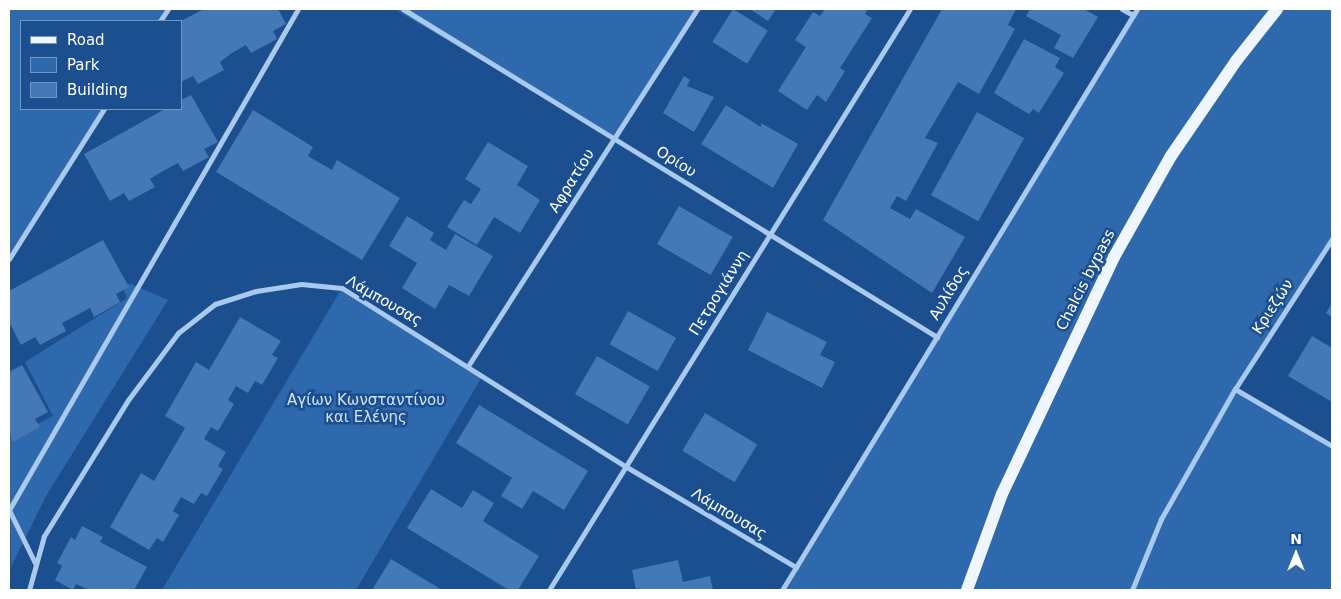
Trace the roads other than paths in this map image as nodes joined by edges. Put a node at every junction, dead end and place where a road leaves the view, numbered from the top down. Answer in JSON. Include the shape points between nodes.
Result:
{"nodes":[{"id":1,"x":168,"y":9,"type":"edge"},
{"id":2,"x":298,"y":9,"type":"edge"},
{"id":3,"x":403,"y":9,"type":"edge"},
{"id":4,"x":697,"y":9,"type":"edge"},
{"id":5,"x":910,"y":9,"type":"edge"},
{"id":6,"x":1122,"y":9,"type":"edge"},
{"id":7,"x":1137,"y":9,"type":"edge"},
{"id":8,"x":1277,"y":9,"type":"edge"},
{"id":9,"x":1133,"y":15,"type":"junction"},
{"id":10,"x":161,"y":20,"type":"edge"},
{"id":11,"x":103,"y":110,"type":"edge"},
{"id":12,"x":614,"y":138,"type":"junction"},
{"id":13,"x":770,"y":234,"type":"junction"},
{"id":14,"x":1332,"y":239,"type":"edge"},
{"id":15,"x":9,"y":258,"type":"edge"},
{"id":16,"x":937,"y":337,"type":"junction"},
{"id":17,"x":468,"y":366,"type":"junction"},
{"id":18,"x":1235,"y":389,"type":"junction"},
{"id":19,"x":1332,"y":446,"type":"edge"},
{"id":20,"x":625,"y":466,"type":"junction"},
{"id":21,"x":35,"y":563,"type":"junction"},
{"id":22,"x":796,"y":568,"type":"junction"},
{"id":23,"x":29,"y":590,"type":"edge"},
{"id":24,"x":548,"y":590,"type":"edge"},
{"id":25,"x":782,"y":590,"type":"edge"},
{"id":26,"x":967,"y":590,"type":"edge"},
{"id":27,"x":1132,"y":590,"type":"edge"}],
"edges":[{"from":1,"to":10,"type":"street"},
{"from":2,"to":21,"type":"street","via":[[9,510]]},
{"from":3,"to":12,"type":"street","name":"Ορίου"},
{"from":4,"to":12,"type":"street","name":"Αφρατίου"},
{"from":5,"to":13,"type":"street","name":"Πετρογιάννη"},
{"from":6,"to":9,"type":"street"},
{"from":7,"to":9,"type":"street","name":"Αυλίδος"},
{"from":8,"to":26,"type":"main road","name":"Chalcis bypass","via":[[1236,61],[1171,156],[1114,257],[1002,494]]},
{"from":9,"to":16,"type":"street","name":"Αυλίδος"},
{"from":11,"to":15,"type":"street"},
{"from":12,"to":13,"type":"street","name":"Ορίου"},
{"from":12,"to":17,"type":"street","name":"Αφρατίου"},
{"from":13,"to":16,"type":"street","name":"Ορίου"},
{"from":13,"to":20,"type":"street","name":"Πετρογιάννη"},
{"from":14,"to":18,"type":"street","name":"Κριεζών"},
{"from":16,"to":22,"type":"street","name":"Αυλίδος"},
{"from":17,"to":20,"type":"street","name":"Λάμπουσας"},
{"from":17,"to":21,"type":"street","name":"Λάμπουσας","via":[[342,288],[301,284],[256,291],[215,304],[178,333],[128,400],[44,536]]},
{"from":18,"to":19,"type":"street"},
{"from":18,"to":27,"type":"street","name":"Κριεζών","via":[[1161,519]]},
{"from":20,"to":22,"type":"street","name":"Λάμπουσας"},
{"from":20,"to":24,"type":"street","name":"Πετρογιάννη"},
{"from":21,"to":23,"type":"street","name":"Λάμπουσας"},
{"from":22,"to":25,"type":"street","name":"Αυλίδος"}]}
